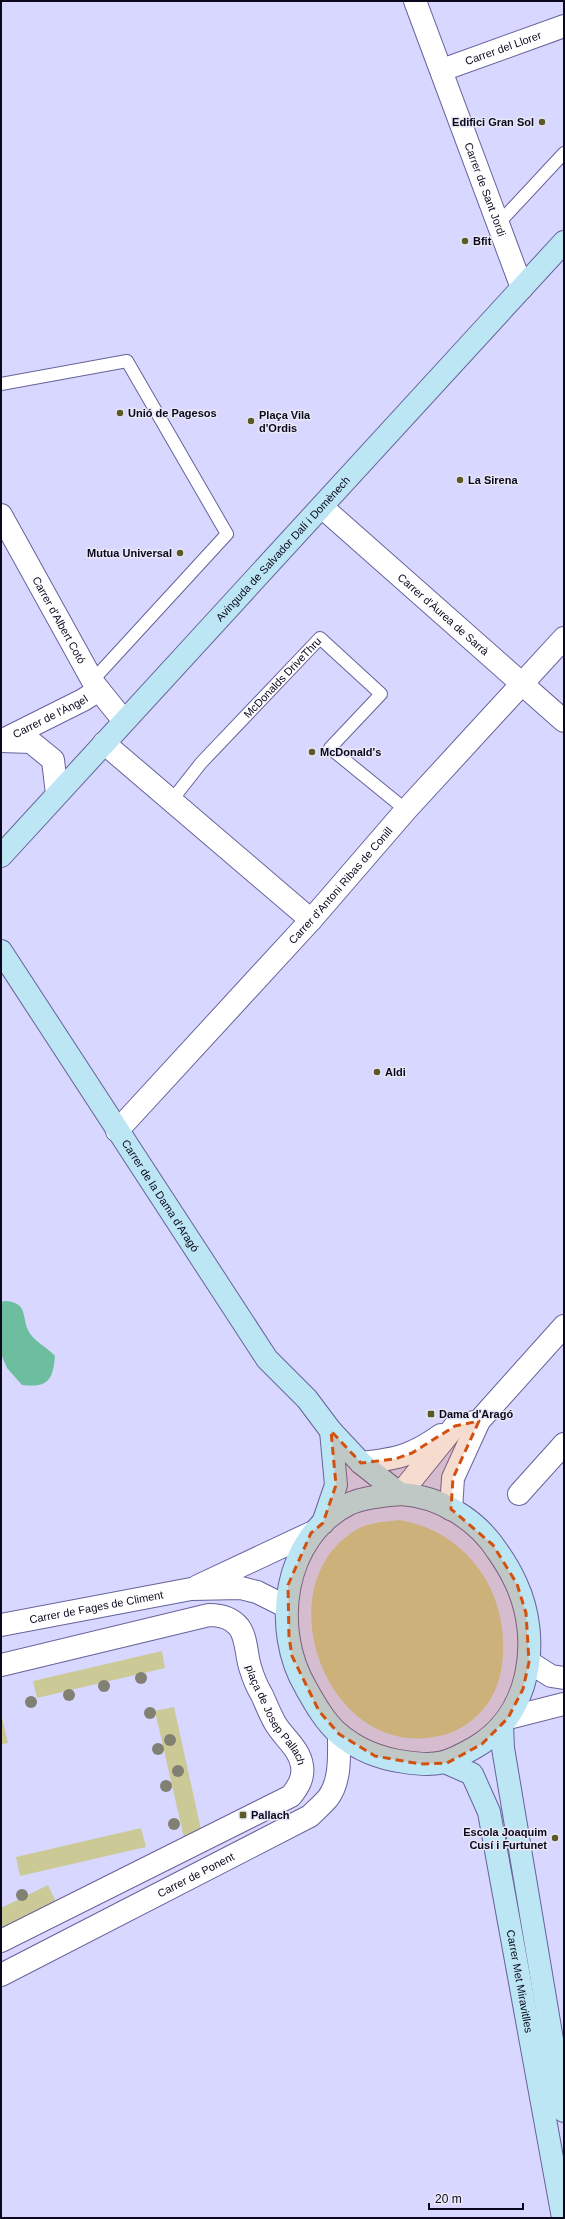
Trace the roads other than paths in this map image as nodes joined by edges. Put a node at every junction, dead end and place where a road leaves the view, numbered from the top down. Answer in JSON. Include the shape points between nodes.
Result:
{"nodes":[{"id":1,"x":415,"y":1,"type":"edge"},
{"id":2,"x":564,"y":26,"type":"edge"},
{"id":3,"x":442,"y":70,"type":"junction"},
{"id":4,"x":564,"y":153,"type":"edge"},
{"id":5,"x":498,"y":224,"type":"junction"},
{"id":6,"x":564,"y":242,"type":"edge"},
{"id":7,"x":522,"y":288,"type":"junction"},
{"id":8,"x":1,"y":384,"type":"edge"},
{"id":9,"x":322,"y":507,"type":"junction"},
{"id":10,"x":1,"y":515,"type":"edge"},
{"id":11,"x":564,"y":638,"type":"edge"},
{"id":12,"x":523,"y":684,"type":"junction"},
{"id":13,"x":96,"y":685,"type":"junction"},
{"id":14,"x":124,"y":721,"type":"junction"},
{"id":15,"x":564,"y":721,"type":"edge"},
{"id":16,"x":1,"y":741,"type":"edge"},
{"id":17,"x":104,"y":742,"type":"junction"},
{"id":18,"x":57,"y":794,"type":"junction"},
{"id":19,"x":172,"y":800,"type":"junction"},
{"id":20,"x":406,"y":810,"type":"junction"},
{"id":21,"x":1,"y":856,"type":"edge"},
{"id":22,"x":311,"y":920,"type":"junction"},
{"id":23,"x":2,"y":954,"type":"edge"},
{"id":24,"x":117,"y":1131,"type":"junction"},
{"id":25,"x":564,"y":1326,"type":"edge"},
{"id":26,"x":479,"y":1421,"type":"junction"},
{"id":27,"x":455,"y":1426,"type":"junction"},
{"id":28,"x":331,"y":1431,"type":"junction"},
{"id":29,"x":564,"y":1444,"type":"edge"},
{"id":30,"x":360,"y":1462,"type":"junction"},
{"id":31,"x":400,"y":1494,"type":"junction"},
{"id":32,"x":519,"y":1494,"type":"dead end"},
{"id":33,"x":451,"y":1509,"type":"junction"},
{"id":34,"x":317,"y":1528,"type":"junction"},
{"id":35,"x":191,"y":1589,"type":"junction"},
{"id":36,"x":287,"y":1607,"type":"junction"},
{"id":37,"x":1,"y":1625,"type":"edge"},
{"id":38,"x":529,"y":1662,"type":"junction"},
{"id":39,"x":1,"y":1665,"type":"edge"},
{"id":40,"x":564,"y":1678,"type":"edge"},
{"id":41,"x":564,"y":1704,"type":"edge"},
{"id":42,"x":505,"y":1722,"type":"junction"},
{"id":43,"x":339,"y":1734,"type":"junction"},
{"id":44,"x":447,"y":1763,"type":"junction"},
{"id":45,"x":1,"y":1941,"type":"edge"},
{"id":46,"x":1,"y":1975,"type":"edge"},
{"id":47,"x":564,"y":2111,"type":"edge"},
{"id":48,"x":563,"y":2218,"type":"edge"}],
"edges":[{"from":1,"to":3,"type":"street","name":"Carrer de Sant Jordi"},
{"from":2,"to":3,"type":"street","name":"Carrer del Llorer"},
{"from":3,"to":5,"type":"street","name":"Carrer de Sant Jordi"},
{"from":4,"to":5,"type":"lane"},
{"from":5,"to":7,"type":"street","name":"Carrer de Sant Jordi"},
{"from":6,"to":7,"type":"street","name":"Avinguda de Salvador Dalí i Domènech"},
{"from":7,"to":9,"type":"street","name":"Avinguda de Salvador Dalí i Domènech"},
{"from":8,"to":13,"type":"lane","via":[[127,361],[226,534]]},
{"from":9,"to":12,"type":"street","name":"Carrer d'Àurea de Sarrà"},
{"from":9,"to":14,"type":"street","name":"Avinguda de Salvador Dalí i Domènech"},
{"from":10,"to":13,"type":"street","name":"Carrer d'Albert Cotó"},
{"from":11,"to":12,"type":"street","name":"Carrer d'Antoni Ribas de Conill"},
{"from":12,"to":15,"type":"street","name":"Carrer d'Àurea de Sarrà"},
{"from":12,"to":20,"type":"street","name":"Carrer d'Antoni Ribas de Conill"},
{"from":13,"to":14,"type":"street","name":"Carrer d'Albert Cotó"},
{"from":13,"to":16,"type":"street","name":"Carrer de l'Àngel","via":[[83,700]]},
{"from":14,"to":17,"type":"street","name":"Avinguda de Salvador Dalí i Domènech"},
{"from":16,"to":18,"type":"street","name":"Carrer de l'Àngel","via":[[31,742],[53,760]]},
{"from":17,"to":18,"type":"street","name":"Avinguda de Salvador Dalí i Domènech"},
{"from":17,"to":19,"type":"street"},
{"from":18,"to":21,"type":"street","name":"Avinguda de Salvador Dalí i Domènech"},
{"from":19,"to":20,"type":"lane","name":"McDonalds DriveThru","via":[[201,763],[320,638],[381,694],[330,748]]},
{"from":19,"to":22,"type":"street"},
{"from":20,"to":22,"type":"street","name":"Carrer d'Antoni Ribas de Conill"},
{"from":22,"to":24,"type":"street","name":"Carrer d'Antoni Ribas de Conill"},
{"from":23,"to":24,"type":"street","name":"Carrer de la Dama d'Aragó"},
{"from":24,"to":28,"type":"street","name":"Carrer de la Dama d'Aragó","via":[[267,1359],[307,1399]]},
{"from":25,"to":26,"type":"street"},
{"from":26,"to":27,"type":"street"},
{"from":26,"to":33,"type":"street","via":[[453,1478]]},
{"from":27,"to":30,"type":"street","via":[[412,1453],[395,1459]]},
{"from":27,"to":31,"type":"street"},
{"from":28,"to":30,"type":"street","name":"Carrer de la Dama d'Aragó"},
{"from":28,"to":34,"type":"street","via":[[336,1485]]},
{"from":29,"to":32,"type":"street"},
{"from":30,"to":31,"type":"street","name":"Carrer de la Dama d'Aragó"},
{"from":31,"to":33,"type":"street","via":[[413,1495]]},
{"from":31,"to":34,"type":"street","via":[[366,1498],[351,1503]]},
{"from":33,"to":38,"type":"street","via":[[464,1517],[494,1545],[517,1584],[526,1613]]},
{"from":34,"to":35,"type":"street","name":"Carrer de Fages de Climent"},
{"from":34,"to":36,"type":"street","via":[[294,1569],[288,1585]]},
{"from":35,"to":36,"type":"street","name":"Carrer de Fages de Climent","via":[[240,1588],[257,1592]]},
{"from":35,"to":37,"type":"street","name":"Carrer de Fages de Climent"},
{"from":36,"to":43,"type":"street","via":[[288,1638],[303,1684],[319,1711]]},
{"from":38,"to":40,"type":"street","via":[[551,1676]]},
{"from":38,"to":42,"type":"street","via":[[523,1689]]},
{"from":39,"to":45,"type":"street","name":"plaça de Josep Pallach","via":[[209,1615],[219,1615],[238,1625],[244,1634],[250,1668],[261,1694],[276,1723],[299,1756],[302,1766],[298,1788],[291,1796]]},
{"from":41,"to":42,"type":"street"},
{"from":42,"to":44,"type":"street","via":[[482,1744]]},
{"from":42,"to":47,"type":"street","name":"Carrer Met Miravitlles","via":[[503,1748]]},
{"from":43,"to":44,"type":"street","via":[[375,1756],[420,1764]]},
{"from":43,"to":46,"type":"street","name":"Carrer de Ponent","via":[[339,1767],[334,1784],[329,1797],[310,1816]]},
{"from":44,"to":48,"type":"street","name":"Carrer Met Miravitlles","via":[[472,1774],[490,1812]]}]}
